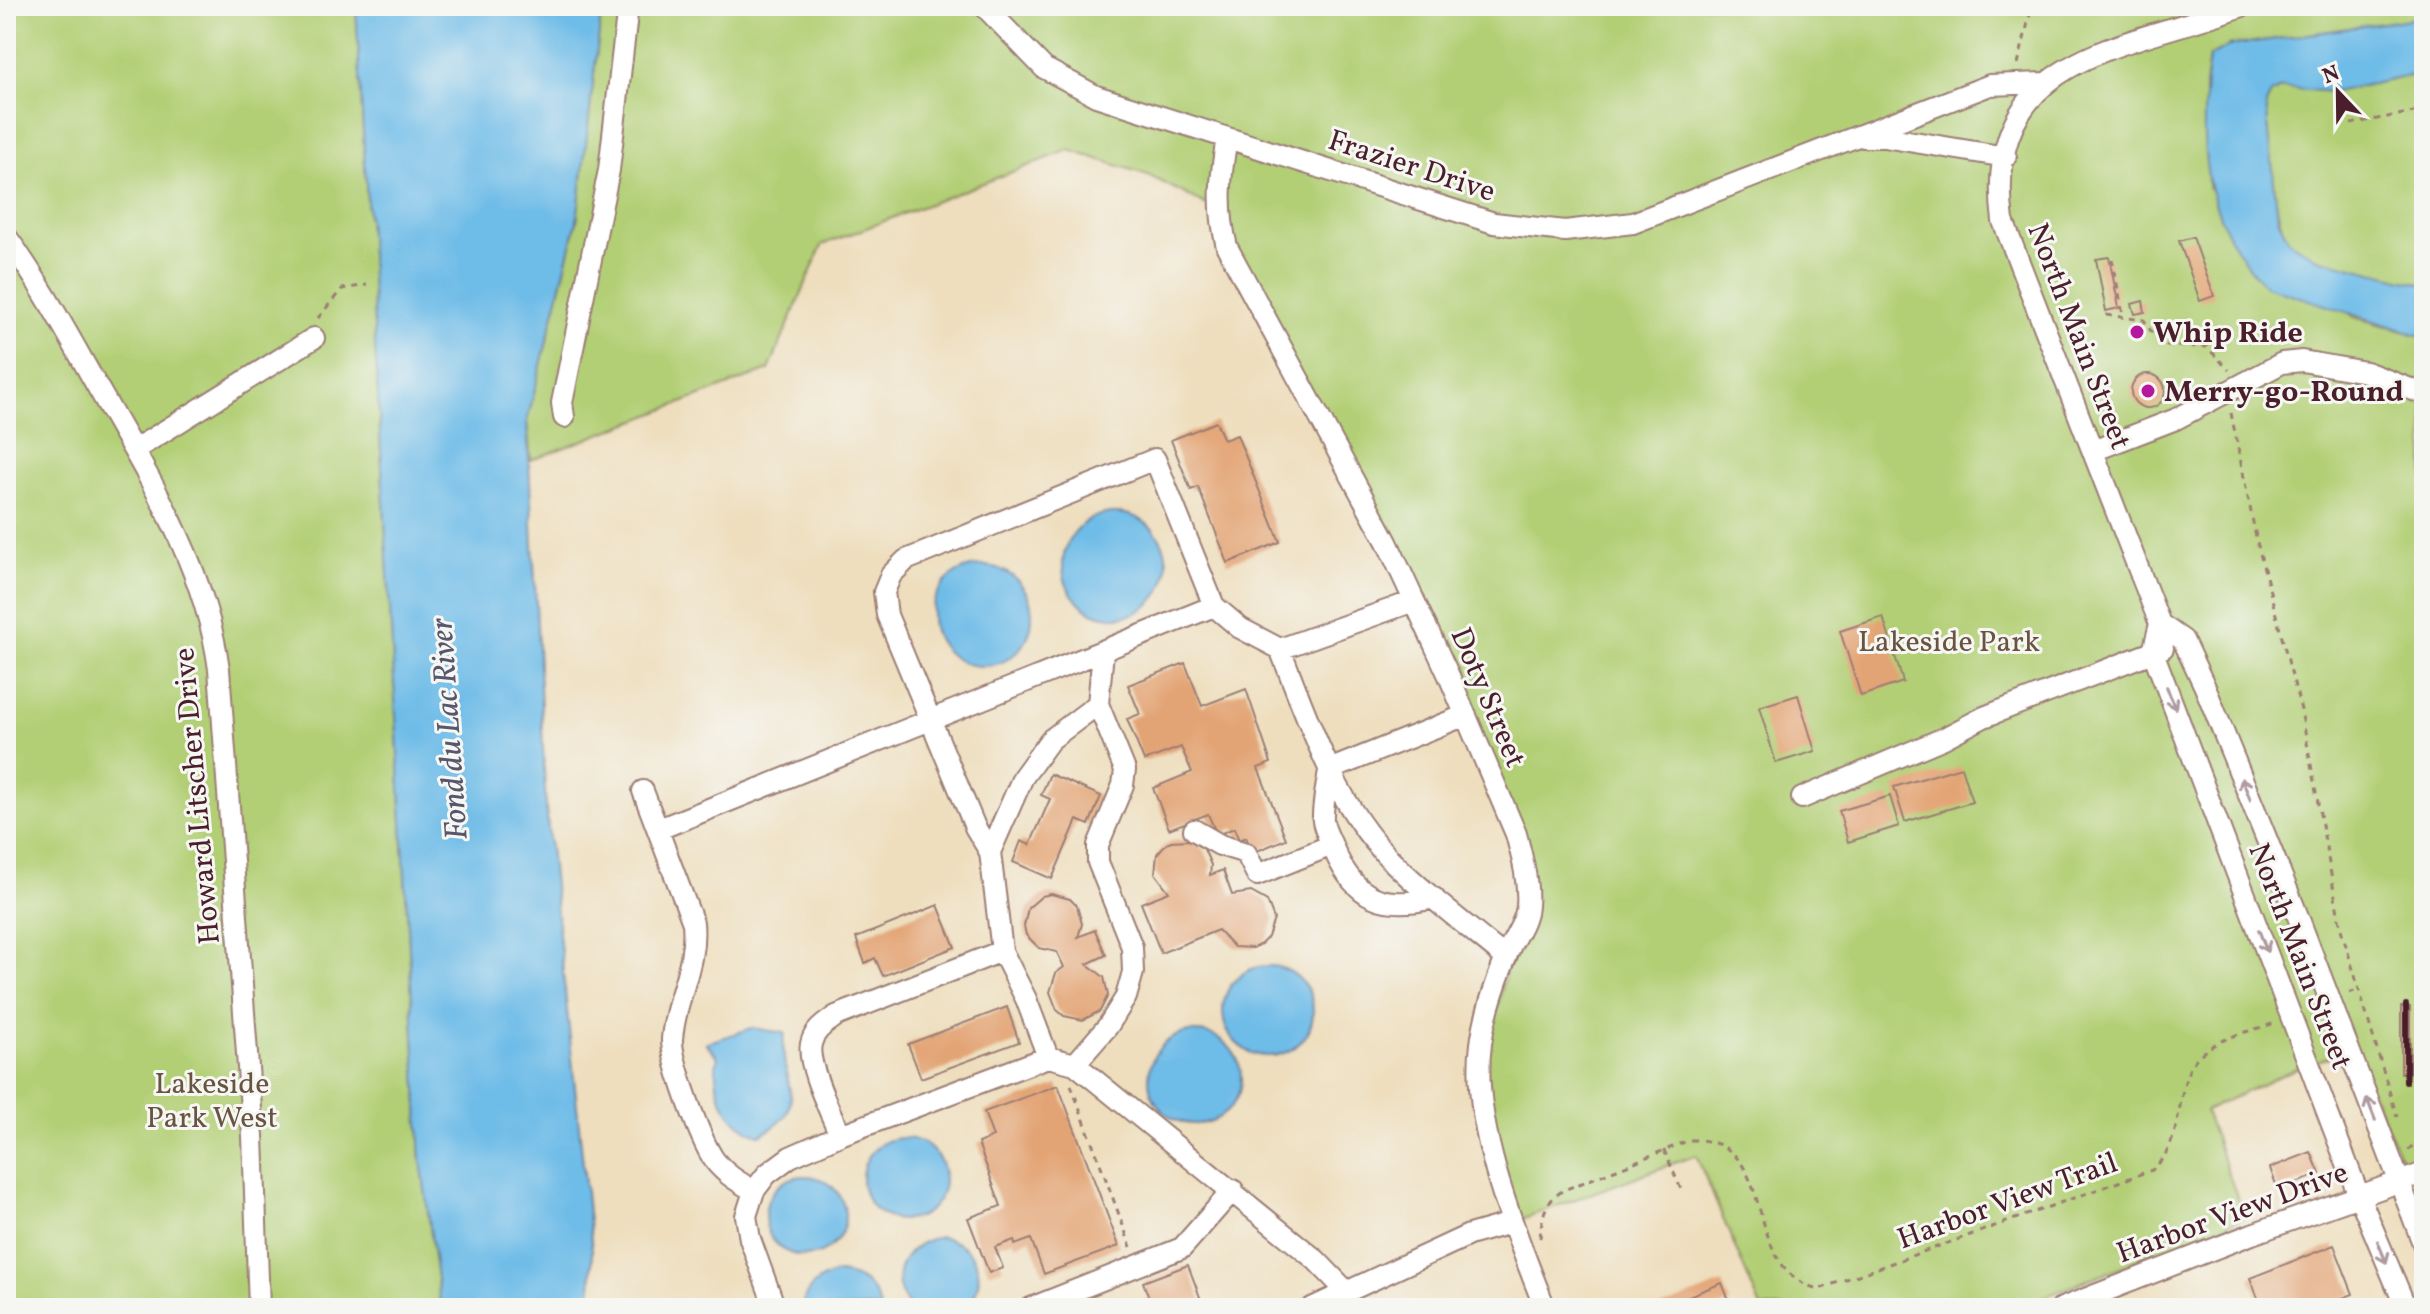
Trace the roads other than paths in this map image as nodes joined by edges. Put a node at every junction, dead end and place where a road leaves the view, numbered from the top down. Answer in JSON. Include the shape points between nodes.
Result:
{"nodes":[{"id":1,"x":628,"y":6,"type":"edge"},
{"id":2,"x":984,"y":6,"type":"edge"},
{"id":3,"x":2242,"y":6,"type":"edge"},
{"id":4,"x":2046,"y":83,"type":"junction"},
{"id":5,"x":1848,"y":137,"type":"junction"},
{"id":6,"x":1227,"y":138,"type":"junction"},
{"id":7,"x":2006,"y":157,"type":"junction"},
{"id":8,"x":6,"y":236,"type":"edge"},
{"id":9,"x":314,"y":338,"type":"road end"},
{"id":10,"x":2421,"y":393,"type":"dead end"},
{"id":11,"x":564,"y":417,"type":"dead end"},
{"id":12,"x":134,"y":450,"type":"junction"},
{"id":13,"x":2093,"y":451,"type":"junction"},
{"id":14,"x":1414,"y":601,"type":"junction"},
{"id":15,"x":1214,"y":606,"type":"junction"},
{"id":16,"x":2160,"y":624,"type":"junction"},
{"id":17,"x":2183,"y":640,"type":"junction"},
{"id":18,"x":1280,"y":649,"type":"junction"},
{"id":19,"x":1103,"y":652,"type":"junction"},
{"id":20,"x":2153,"y":652,"type":"junction"},
{"id":21,"x":1098,"y":704,"type":"junction"},
{"id":22,"x":1466,"y":715,"type":"junction"},
{"id":23,"x":930,"y":723,"type":"junction"},
{"id":24,"x":1329,"y":770,"type":"junction"},
{"id":25,"x":643,"y":791,"type":"dead end"},
{"id":26,"x":1802,"y":798,"type":"dead end"},
{"id":27,"x":659,"y":829,"type":"junction"},
{"id":28,"x":1194,"y":830,"type":"dead end"},
{"id":29,"x":1332,"y":845,"type":"junction"},
{"id":30,"x":990,"y":852,"type":"junction"},
{"id":31,"x":1434,"y":898,"type":"junction"},
{"id":32,"x":1002,"y":951,"type":"junction"},
{"id":33,"x":1506,"y":958,"type":"junction"},
{"id":34,"x":1062,"y":1061,"type":"junction"},
{"id":35,"x":840,"y":1135,"type":"junction"},
{"id":36,"x":2424,"y":1173,"type":"edge"},
{"id":37,"x":2399,"y":1182,"type":"junction"},
{"id":38,"x":1233,"y":1190,"type":"junction"},
{"id":39,"x":754,"y":1191,"type":"junction"},
{"id":40,"x":2359,"y":1196,"type":"junction"},
{"id":41,"x":1511,"y":1223,"type":"junction"},
{"id":42,"x":2424,"y":1246,"type":"edge"},
{"id":43,"x":1347,"y":1292,"type":"junction"},
{"id":44,"x":259,"y":1308,"type":"edge"},
{"id":45,"x":775,"y":1308,"type":"edge"},
{"id":46,"x":1031,"y":1308,"type":"edge"},
{"id":47,"x":1312,"y":1308,"type":"edge"},
{"id":48,"x":1545,"y":1308,"type":"edge"},
{"id":49,"x":2062,"y":1308,"type":"edge"},
{"id":50,"x":2406,"y":1308,"type":"edge"}],
"edges":[{"from":1,"to":11,"type":"street","via":[[609,170],[562,403]]},
{"from":2,"to":6,"type":"street","name":"Frazier Drive","via":[[1029,55],[1066,82]]},
{"from":3,"to":4,"type":"street","via":[[2116,44]]},
{"from":4,"to":5,"type":"street","name":"Frazier Drive","via":[[1990,85]]},
{"from":4,"to":7,"type":"street","name":"North Main Street","via":[[2020,115]]},
{"from":5,"to":6,"type":"street","name":"Frazier Drive","via":[[1653,217],[1565,231],[1494,223]]},
{"from":5,"to":7,"type":"street","name":"Frazier Drive","via":[[1884,137]]},
{"from":6,"to":14,"type":"street","name":"Doty Street","via":[[1218,187],[1227,247]]},
{"from":7,"to":13,"type":"street","name":"North Main Street","via":[[2000,200],[2007,239]]},
{"from":8,"to":12,"type":"street","name":"Howard Litscher Drive","via":[[41,285]]},
{"from":9,"to":12,"type":"street"},
{"from":10,"to":13,"type":"street","via":[[2366,372],[2302,361],[2272,367],[2176,419]]},
{"from":12,"to":44,"type":"street","name":"Howard Litscher Drive","via":[[168,511],[216,644],[253,1136]]},
{"from":13,"to":16,"type":"street","name":"North Main Street"},
{"from":14,"to":18,"type":"street"},
{"from":14,"to":22,"type":"street","name":"Doty Street"},
{"from":15,"to":18,"type":"street","via":[[1240,628]]},
{"from":15,"to":19,"type":"street"},
{"from":15,"to":23,"type":"street","via":[[1155,459],[906,560],[884,592],[887,615]]},
{"from":16,"to":17,"type":"street"},
{"from":16,"to":20,"type":"street"},
{"from":17,"to":20,"type":"street"},
{"from":37,"to":17,"type":"street","name":"North Main Street","one_way":true,"via":[[2280,872]]},
{"from":18,"to":24,"type":"street"},
{"from":19,"to":21,"type":"street"},
{"from":19,"to":23,"type":"street"},
{"from":20,"to":26,"type":"street","via":[[1984,717]]},
{"from":20,"to":40,"type":"street","name":"North Main Street","one_way":true},
{"from":21,"to":30,"type":"street","via":[[1050,740],[1023,777]]},
{"from":21,"to":34,"type":"street","via":[[1125,770],[1098,845],[1098,862],[1132,947],[1133,972],[1126,997],[1108,1026]]},
{"from":22,"to":24,"type":"street"},
{"from":22,"to":33,"type":"street","name":"Doty Street","via":[[1523,862],[1528,908]]},
{"from":23,"to":27,"type":"street"},
{"from":23,"to":30,"type":"street"},
{"from":24,"to":29,"type":"street","via":[[1323,823]]},
{"from":24,"to":31,"type":"street","via":[[1388,857]]},
{"from":25,"to":27,"type":"street"},
{"from":27,"to":39,"type":"street","via":[[693,923],[695,944],[677,1013],[673,1059],[713,1158],[732,1179]]},
{"from":28,"to":29,"type":"street","via":[[1246,853],[1257,875]]},
{"from":29,"to":31,"type":"street","via":[[1345,875],[1361,892],[1382,901]]},
{"from":30,"to":32,"type":"street"},
{"from":31,"to":33,"type":"street"},
{"from":32,"to":34,"type":"street"},
{"from":32,"to":35,"type":"street","via":[[836,1016],[818,1029],[810,1046]]},
{"from":33,"to":41,"type":"street","name":"Doty Street","via":[[1480,1045],[1480,1080]]},
{"from":34,"to":35,"type":"street"},
{"from":34,"to":38,"type":"street"},
{"from":35,"to":39,"type":"street","via":[[790,1157]]},
{"from":36,"to":37,"type":"street","name":"Harbor View Drive"},
{"from":37,"to":40,"type":"street","name":"Harbor View Drive"},
{"from":37,"to":42,"type":"street","name":"North Main Street"},
{"from":38,"to":43,"type":"street"},
{"from":38,"to":46,"type":"street","via":[[1182,1248]]},
{"from":39,"to":45,"type":"street","via":[[746,1216],[750,1239]]},
{"from":40,"to":49,"type":"street","name":"Harbor View Drive"},
{"from":40,"to":50,"type":"street","name":"North Main Street","one_way":true},
{"from":41,"to":43,"type":"street","via":[[1469,1235]]},
{"from":41,"to":48,"type":"street","name":"Doty Street"},
{"from":43,"to":47,"type":"street"}]}
